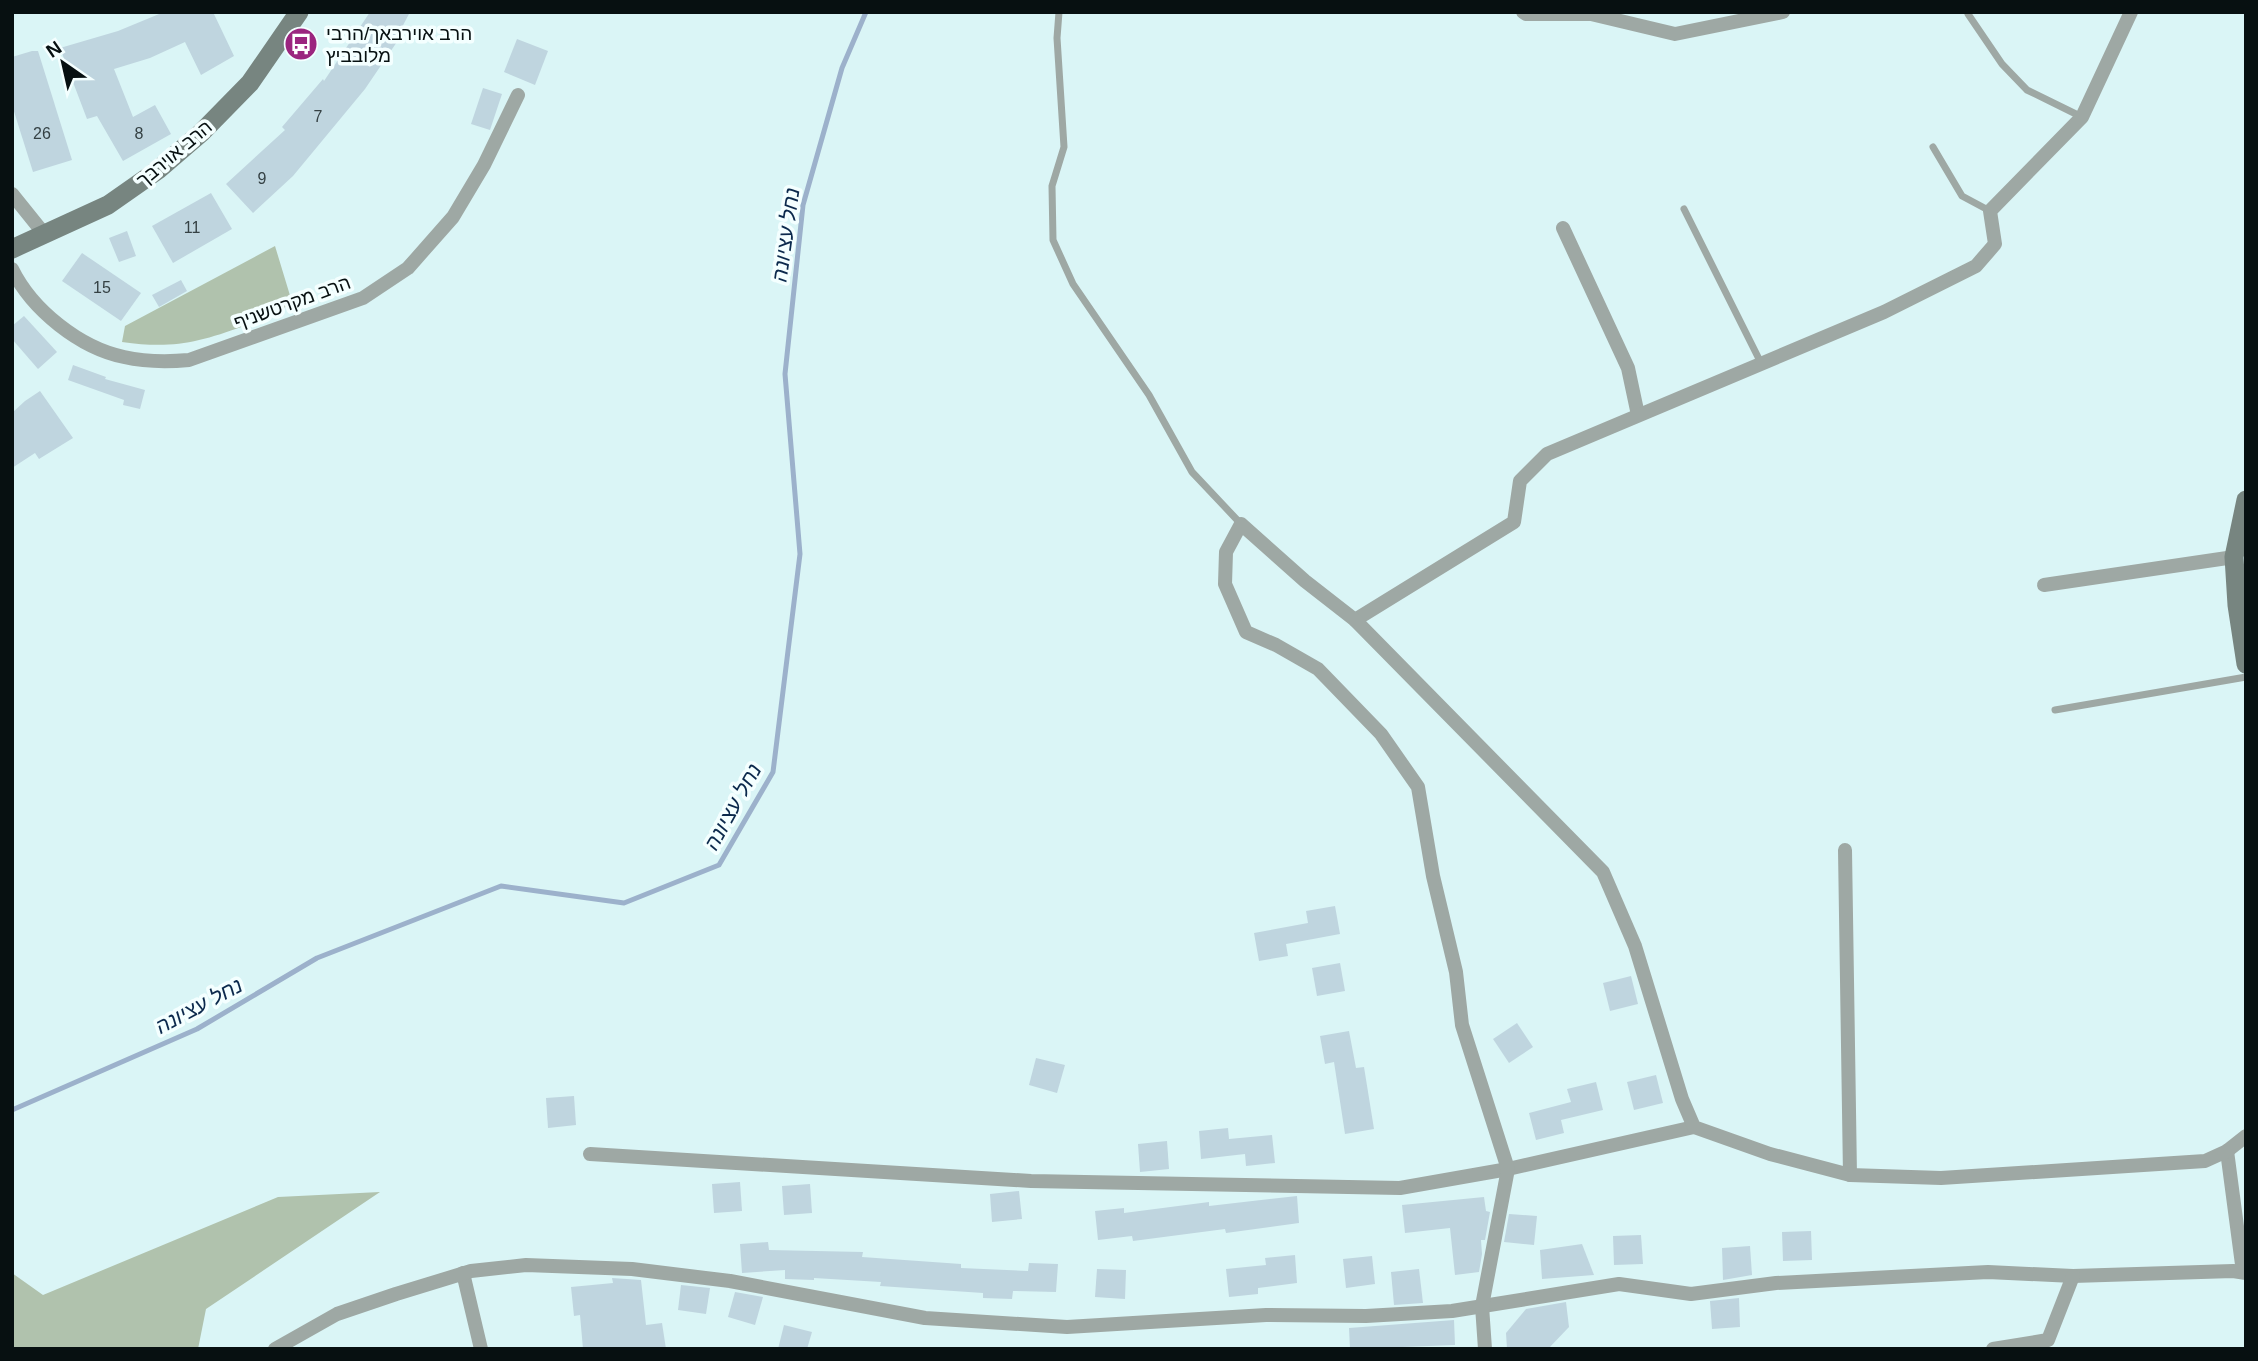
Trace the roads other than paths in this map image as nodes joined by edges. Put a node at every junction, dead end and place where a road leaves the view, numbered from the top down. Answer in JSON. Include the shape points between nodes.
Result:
{"nodes":[{"id":1,"x":299,"y":12,"type":"edge"},
{"id":2,"x":1059,"y":12,"type":"edge"},
{"id":3,"x":1523,"y":12,"type":"edge"},
{"id":4,"x":1783,"y":12,"type":"edge"},
{"id":5,"x":2131,"y":12,"type":"edge"},
{"id":6,"x":1968,"y":14,"type":"edge"},
{"id":7,"x":518,"y":95,"type":"dead end"},
{"id":8,"x":2082,"y":117,"type":"junction"},
{"id":9,"x":1933,"y":147,"type":"dead end"},
{"id":10,"x":12,"y":194,"type":"edge"},
{"id":11,"x":1684,"y":209,"type":"dead end"},
{"id":12,"x":1990,"y":211,"type":"junction"},
{"id":13,"x":1563,"y":228,"type":"dead end"},
{"id":14,"x":45,"y":235,"type":"junction"},
{"id":15,"x":12,"y":249,"type":"edge"},
{"id":16,"x":12,"y":270,"type":"edge"},
{"id":17,"x":1761,"y":363,"type":"junction"},
{"id":18,"x":1638,"y":415,"type":"junction"},
{"id":19,"x":2246,"y":500,"type":"edge"},
{"id":20,"x":1241,"y":524,"type":"junction"},
{"id":21,"x":2234,"y":557,"type":"junction"},
{"id":22,"x":2044,"y":585,"type":"dead end"},
{"id":23,"x":1355,"y":620,"type":"junction"},
{"id":24,"x":2246,"y":664,"type":"edge"},
{"id":25,"x":2246,"y":677,"type":"edge"},
{"id":26,"x":2055,"y":710,"type":"dead end"},
{"id":27,"x":1845,"y":850,"type":"dead end"},
{"id":28,"x":1695,"y":1127,"type":"junction"},
{"id":29,"x":2246,"y":1136,"type":"edge"},
{"id":30,"x":2227,"y":1151,"type":"junction"},
{"id":31,"x":590,"y":1154,"type":"dead end"},
{"id":32,"x":1508,"y":1169,"type":"junction"},
{"id":33,"x":1850,"y":1175,"type":"junction"},
{"id":34,"x":2244,"y":1272,"type":"edge"},
{"id":35,"x":463,"y":1273,"type":"junction"},
{"id":36,"x":2073,"y":1276,"type":"junction"},
{"id":37,"x":1482,"y":1306,"type":"junction"},
{"id":38,"x":2047,"y":1344,"type":"edge"},
{"id":39,"x":275,"y":1349,"type":"edge"},
{"id":40,"x":481,"y":1349,"type":"edge"},
{"id":41,"x":1485,"y":1349,"type":"edge"},
{"id":42,"x":1993,"y":1349,"type":"edge"}],
"edges":[{"from":1,"to":14,"type":"street","name":"הרב אוירבך","via":[[250,83],[201,133],[108,205]]},
{"from":2,"to":20,"type":"lane","via":[[1056,38],[1064,146],[1052,186],[1053,240],[1073,284],[1149,395],[1192,472]]},
{"from":3,"to":4,"type":"street","via":[[1591,14],[1675,34]]},
{"from":5,"to":8,"type":"street"},
{"from":6,"to":8,"type":"lane","via":[[2002,64],[2027,90]]},
{"from":7,"to":16,"type":"street","name":"הרב מקרטשניף","via":[[453,217],[408,268],[363,298],[189,360],[122,357],[93,346],[42,310]]},
{"from":8,"to":12,"type":"street"},
{"from":9,"to":12,"type":"lane","via":[[1962,196]]},
{"from":10,"to":14,"type":"street"},
{"from":11,"to":17,"type":"lane"},
{"from":12,"to":17,"type":"street","via":[[1995,244],[1976,266],[1884,312]]},
{"from":13,"to":18,"type":"street","via":[[1628,368]]},
{"from":14,"to":15,"type":"street","name":"הרב אוירבך"},
{"from":17,"to":18,"type":"street"},
{"from":18,"to":23,"type":"street","via":[[1547,454],[1520,481],[1514,522]]},
{"from":19,"to":21,"type":"street"},
{"from":20,"to":23,"type":"street"},
{"from":20,"to":32,"type":"street","via":[[1226,552],[1225,584],[1247,632],[1318,669],[1381,734],[1418,787],[1456,972],[1462,1026]]},
{"from":21,"to":22,"type":"street"},
{"from":21,"to":24,"type":"street"},
{"from":23,"to":28,"type":"street","via":[[1603,872],[1635,946],[1682,1099]]},
{"from":25,"to":26,"type":"lane"},
{"from":27,"to":33,"type":"street"},
{"from":28,"to":32,"type":"street"},
{"from":28,"to":33,"type":"street","via":[[1770,1154]]},
{"from":29,"to":30,"type":"street"},
{"from":30,"to":33,"type":"street","via":[[2205,1161],[1941,1178]]},
{"from":30,"to":34,"type":"street"},
{"from":31,"to":32,"type":"street","via":[[1031,1181],[1400,1188]]},
{"from":32,"to":37,"type":"street"},
{"from":34,"to":36,"type":"street"},
{"from":35,"to":37,"type":"street","via":[[526,1265],[632,1269],[730,1281],[925,1318],[1067,1327],[1266,1315],[1366,1316]]},
{"from":35,"to":39,"type":"street","via":[[337,1314]]},
{"from":35,"to":40,"type":"street"},
{"from":36,"to":37,"type":"street","via":[[1987,1272],[1776,1283],[1691,1294],[1619,1284]]},
{"from":36,"to":38,"type":"street"},
{"from":37,"to":41,"type":"street"},
{"from":38,"to":42,"type":"street"}]}
